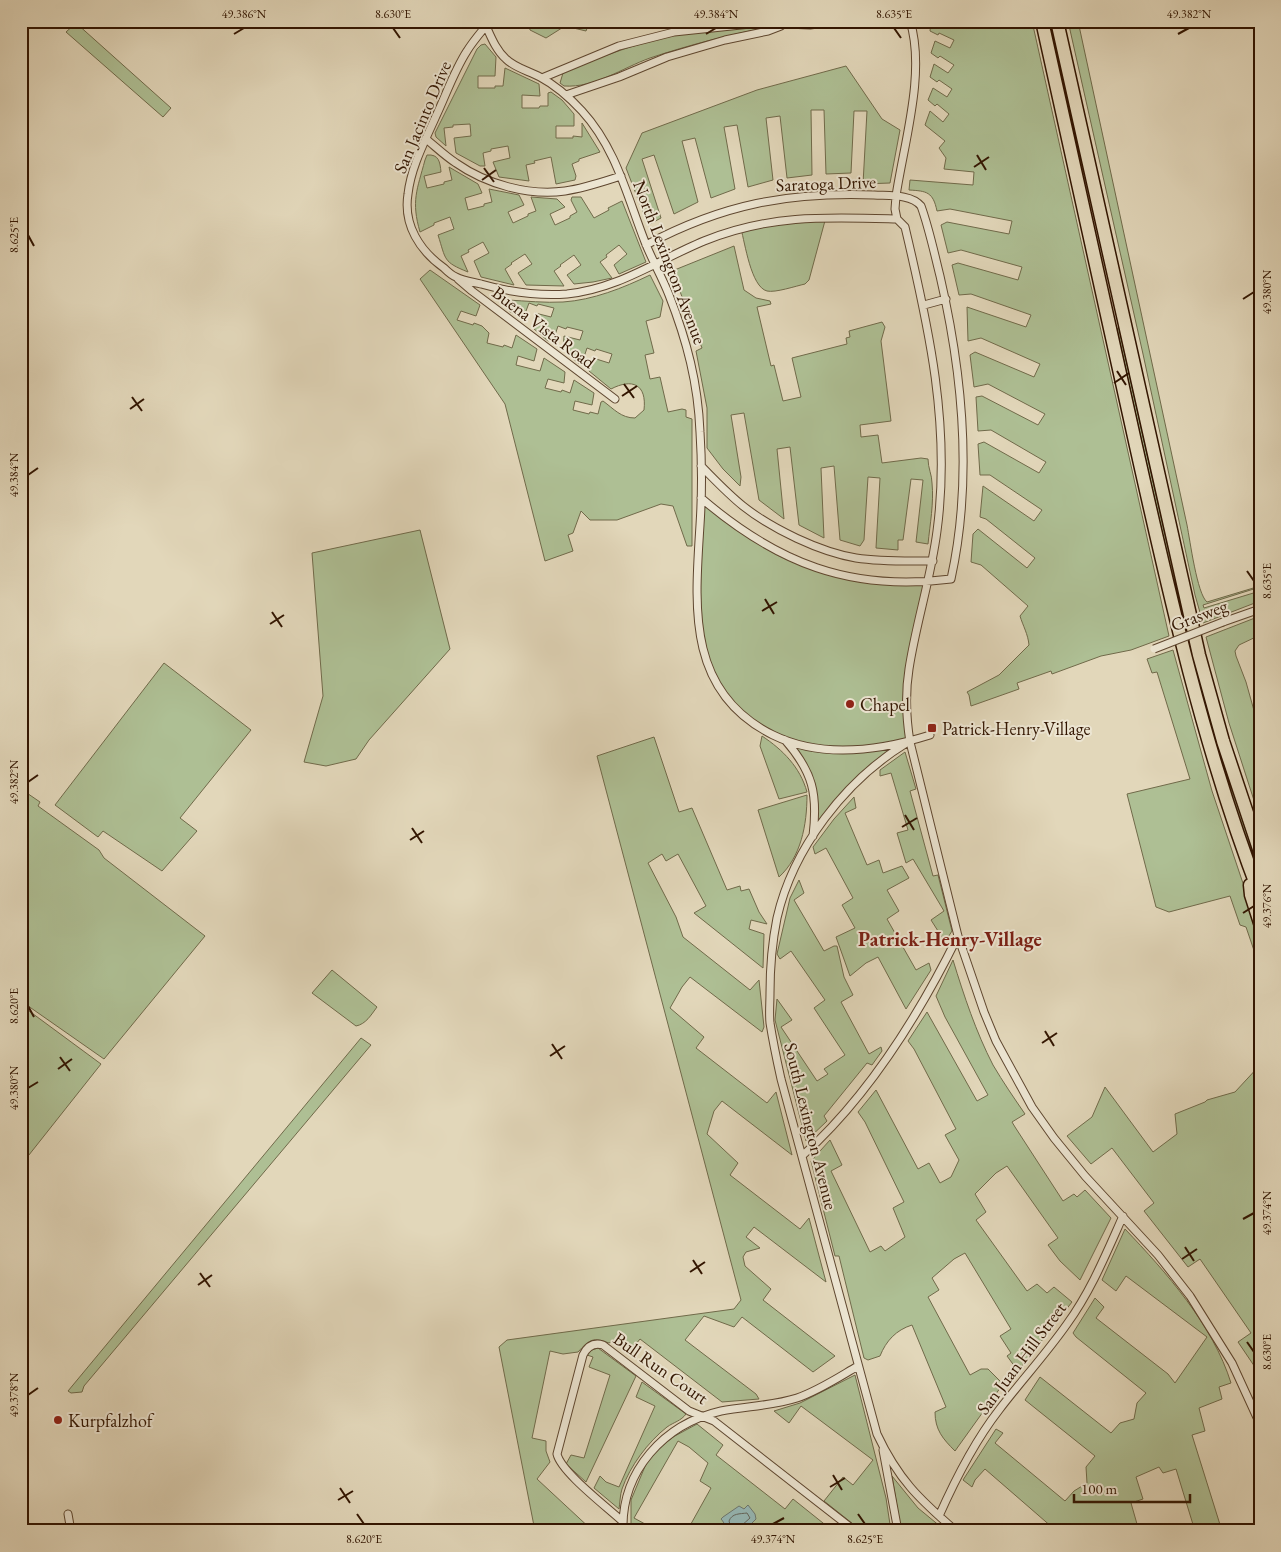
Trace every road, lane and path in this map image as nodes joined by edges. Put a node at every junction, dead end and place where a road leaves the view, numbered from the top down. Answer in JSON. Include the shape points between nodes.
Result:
{"nodes":[{"id":1,"x":840,"y":21,"type":"edge"},
{"id":2,"x":910,"y":21,"type":"edge"},
{"id":3,"x":1042,"y":21,"type":"edge"},
{"id":4,"x":1057,"y":21,"type":"edge"},
{"id":5,"x":488,"y":24,"type":"edge"},
{"id":6,"x":784,"y":25,"type":"junction"},
{"id":7,"x":542,"y":78,"type":"junction"},
{"id":8,"x":566,"y":95,"type":"junction"},
{"id":9,"x":426,"y":139,"type":"junction"},
{"id":10,"x":621,"y":176,"type":"junction"},
{"id":11,"x":896,"y":196,"type":"junction"},
{"id":12,"x":898,"y":219,"type":"junction"},
{"id":13,"x":646,"y":245,"type":"junction"},
{"id":14,"x":656,"y":265,"type":"junction"},
{"id":15,"x":456,"y":277,"type":"junction"},
{"id":16,"x":946,"y":299,"type":"junction"},
{"id":17,"x":924,"y":305,"type":"junction"},
{"id":18,"x":615,"y":398,"type":"dead end"},
{"id":19,"x":701,"y":466,"type":"junction"},
{"id":20,"x":701,"y":498,"type":"junction"},
{"id":21,"x":933,"y":561,"type":"junction"},
{"id":22,"x":929,"y":582,"type":"junction"},
{"id":23,"x":1260,"y":609,"type":"edge"},
{"id":24,"x":1152,"y":649,"type":"dead end"},
{"id":25,"x":930,"y":735,"type":"dead end"},
{"id":26,"x":784,"y":740,"type":"junction"},
{"id":27,"x":910,"y":742,"type":"junction"},
{"id":28,"x":813,"y":837,"type":"junction"},
{"id":29,"x":1260,"y":852,"type":"edge"},
{"id":30,"x":1250,"y":870,"type":"junction"},
{"id":31,"x":1260,"y":896,"type":"edge"},
{"id":32,"x":1260,"y":923,"type":"edge"},
{"id":33,"x":958,"y":936,"type":"junction"},
{"id":34,"x":802,"y":1156,"type":"junction"},
{"id":35,"x":1123,"y":1216,"type":"junction"},
{"id":36,"x":858,"y":1366,"type":"junction"},
{"id":37,"x":702,"y":1417,"type":"junction"},
{"id":38,"x":1260,"y":1424,"type":"edge"},
{"id":39,"x":883,"y":1446,"type":"junction"},
{"id":40,"x":68,"y":1514,"type":"dead end"},
{"id":41,"x":939,"y":1516,"type":"junction"},
{"id":42,"x":622,"y":1521,"type":"junction"},
{"id":43,"x":1260,"y":1526,"type":"edge"},
{"id":44,"x":71,"y":1531,"type":"edge"},
{"id":45,"x":623,"y":1531,"type":"edge"},
{"id":46,"x":855,"y":1531,"type":"edge"},
{"id":47,"x":898,"y":1531,"type":"edge"},
{"id":48,"x":956,"y":1531,"type":"edge"},
{"id":49,"x":1258,"y":1531,"type":"edge"}],
"edges":[{"from":1,"to":6,"type":"street"},
{"from":2,"to":11,"type":"street","via":[[916,50],[916,74]]},
{"from":3,"to":30,"type":"highway","via":[[1175,620],[1206,737]]},
{"from":4,"to":29,"type":"highway","via":[[1199,654],[1228,758]]},
{"from":5,"to":7,"type":"street","name":"North Lexington Avenue","via":[[494,42],[507,61]]},
{"from":5,"to":9,"type":"street","name":"San Jacinto Drive","via":[[466,53]]},
{"from":6,"to":7,"type":"street","via":[[760,23],[674,32],[619,46]]},
{"from":6,"to":8,"type":"street","via":[[667,57]]},
{"from":7,"to":8,"type":"street","name":"North Lexington Avenue"},
{"from":8,"to":10,"type":"street","name":"North Lexington Avenue","via":[[599,132]]},
{"from":9,"to":10,"type":"street","via":[[474,174],[519,189],[564,191]]},
{"from":9,"to":15,"type":"street","name":"San Jacinto Drive","via":[[411,179],[408,217],[423,250]]},
{"from":10,"to":13,"type":"street","name":"North Lexington Avenue"},
{"from":11,"to":12,"type":"street"},
{"from":11,"to":13,"type":"street","name":"Saratoga Drive","via":[[836,194],[767,200],[708,217]]},
{"from":11,"to":16,"type":"street","name":"Saratoga Drive","via":[[918,202],[921,206]]},
{"from":12,"to":14,"type":"street","name":"Saratoga Drive","via":[[826,217],[772,222],[705,241]]},
{"from":12,"to":17,"type":"street","via":[[905,227]]},
{"from":13,"to":14,"type":"street","name":"North Lexington Avenue"},
{"from":14,"to":15,"type":"street","name":"San Jacinto Drive","via":[[608,286],[566,294],[542,295],[503,290]]},
{"from":14,"to":19,"type":"street","name":"North Lexington Avenue","via":[[693,370]]},
{"from":15,"to":18,"type":"street","name":"Buena Vista Road"},
{"from":16,"to":17,"type":"street"},
{"from":16,"to":22,"type":"street","via":[[962,415],[960,515],[951,580]]},
{"from":17,"to":21,"type":"street","via":[[940,410],[941,468]]},
{"from":19,"to":20,"type":"street","name":"North Lexington Avenue"},
{"from":19,"to":21,"type":"street","via":[[724,490],[756,515],[823,550],[857,558]]},
{"from":20,"to":22,"type":"street","via":[[760,542],[816,569],[857,579]]},
{"from":20,"to":26,"type":"street","name":"North Lexington Avenue","via":[[697,609],[712,676],[739,712]]},
{"from":21,"to":22,"type":"street"},
{"from":22,"to":27,"type":"street","via":[[906,687]]},
{"from":23,"to":24,"type":"street","name":"Grasweg","bridge":true},
{"from":25,"to":27,"type":"street"},
{"from":26,"to":27,"type":"street","name":"North Lexington Avenue","via":[[839,750]]},
{"from":26,"to":28,"type":"street","name":"North Lexington Avenue","via":[[800,758],[815,793]]},
{"from":27,"to":28,"type":"street","name":"South Lexington Avenue","via":[[891,753],[863,777]]},
{"from":27,"to":33,"type":"street"},
{"from":28,"to":34,"type":"street","name":"South Lexington Avenue","via":[[784,897],[770,968],[770,1022],[781,1079]]},
{"from":30,"to":31,"type":"highway"},
{"from":30,"to":32,"type":"highway","via":[[1251,895]]},
{"from":33,"to":34,"type":"street","via":[[888,1057],[846,1110]]},
{"from":33,"to":35,"type":"street","via":[[996,1041],[1032,1107],[1067,1156]]},
{"from":34,"to":36,"type":"street","name":"South Lexington Avenue"},
{"from":35,"to":38,"type":"street","via":[[1158,1255],[1206,1320],[1232,1363]]},
{"from":35,"to":41,"type":"street","name":"San Juan Hill Street","via":[[1093,1284],[1048,1350],[998,1412],[958,1474]]},
{"from":36,"to":37,"type":"street","via":[[800,1397]]},
{"from":36,"to":39,"type":"street","name":"South Lexington Avenue","via":[[872,1420]]},
{"from":37,"to":42,"type":"street","via":[[676,1430],[647,1455],[628,1490]]},
{"from":37,"to":42,"type":"street","name":"Bull Run Court","via":[[689,1411],[603,1345],[599,1343],[586,1349],[557,1454],[566,1470]]},
{"from":37,"to":46,"type":"street","name":"Bull Run Court","via":[[714,1421]]},
{"from":39,"to":41,"type":"street","name":"South Lexington Avenue","via":[[908,1486]]},
{"from":39,"to":47,"type":"street"},
{"from":40,"to":44,"type":"street"},
{"from":41,"to":48,"type":"street","name":"South Lexington Avenue"},
{"from":42,"to":45,"type":"street"},
{"from":43,"to":49,"type":"street"}]}
